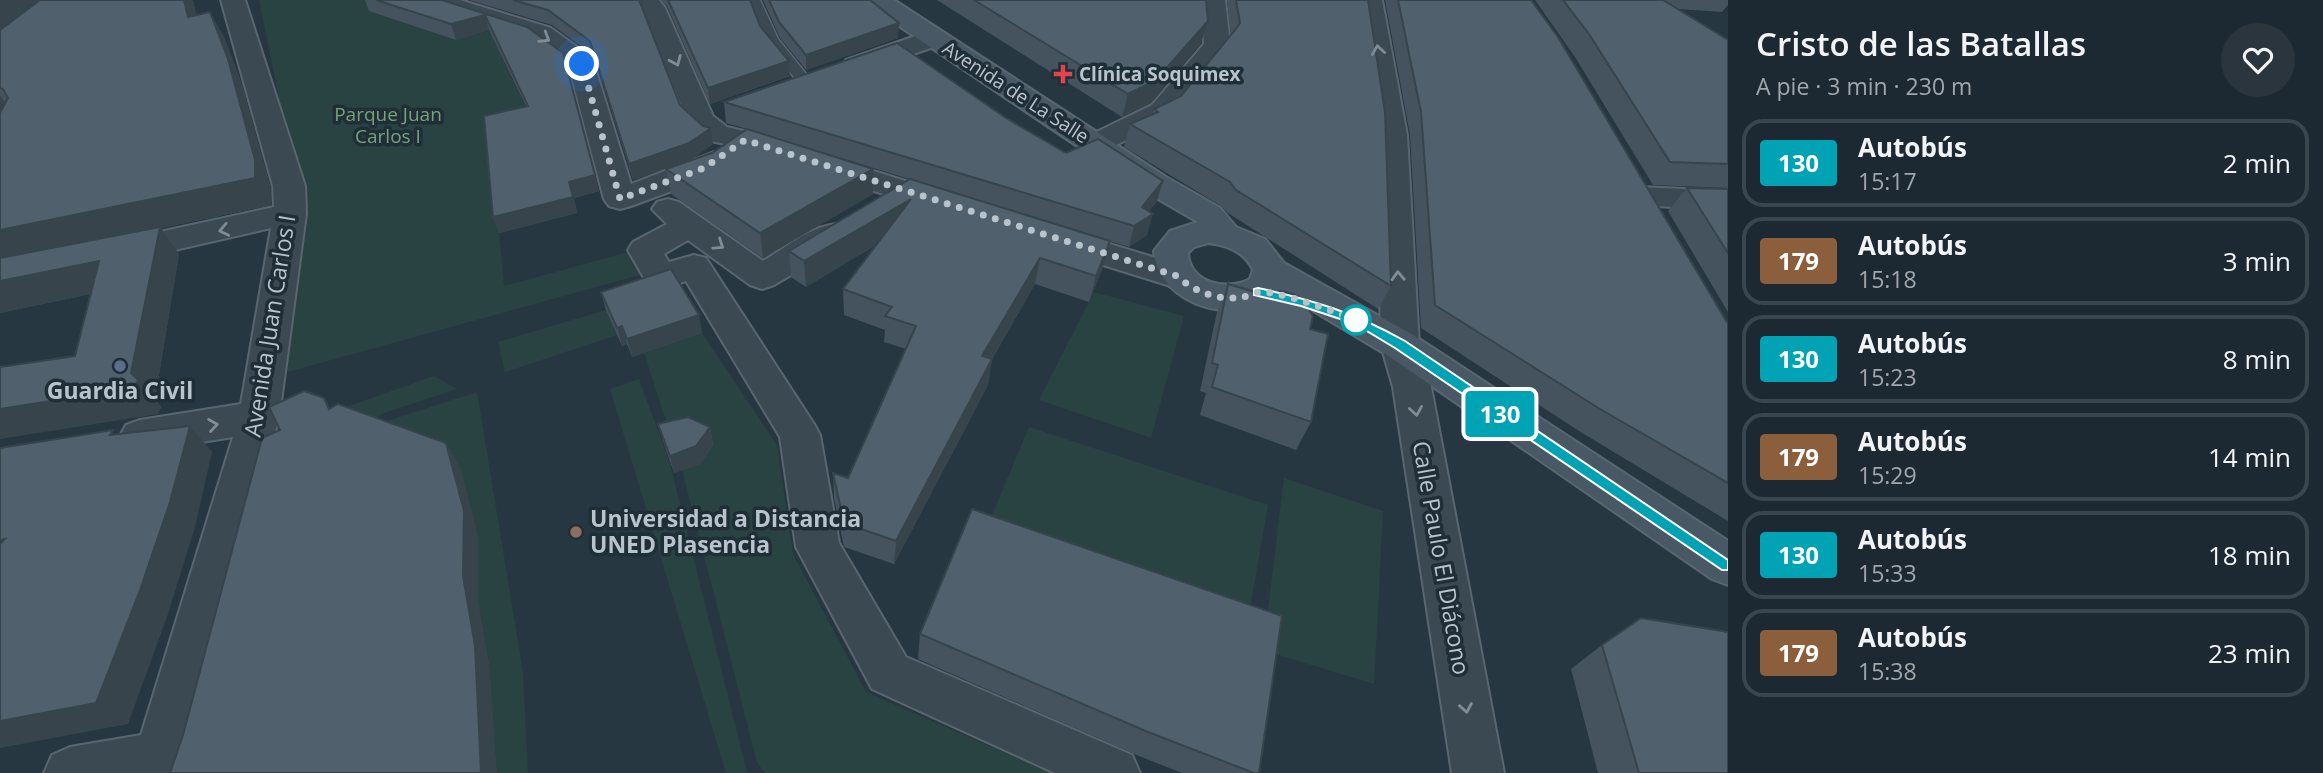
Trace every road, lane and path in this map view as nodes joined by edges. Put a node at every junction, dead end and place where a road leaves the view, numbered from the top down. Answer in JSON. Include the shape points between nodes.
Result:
{"nodes":[{"id":1,"x":233,"y":0,"type":"edge"},
{"id":2,"x":434,"y":0,"type":"edge"},
{"id":3,"x":646,"y":0,"type":"edge"},
{"id":4,"x":752,"y":0,"type":"edge"},
{"id":5,"x":877,"y":0,"type":"edge"},
{"id":6,"x":1213,"y":0,"type":"edge"},
{"id":7,"x":1370,"y":0,"type":"edge"},
{"id":8,"x":933,"y":38,"type":"junction"},
{"id":9,"x":795,"y":87,"type":"joint"},
{"id":10,"x":730,"y":109,"type":"edge"},
{"id":11,"x":700,"y":120,"type":"junction"},
{"id":12,"x":745,"y":140,"type":"junction"},
{"id":13,"x":1095,"y":144,"type":"junction"},
{"id":14,"x":1155,"y":184,"type":"junction"},
{"id":15,"x":904,"y":191,"type":"junction"},
{"id":16,"x":632,"y":194,"type":"junction"},
{"id":17,"x":1728,"y":201,"type":"edge"},
{"id":18,"x":973,"y":213,"type":"edge"},
{"id":19,"x":290,"y":214,"type":"junction"},
{"id":20,"x":689,"y":225,"type":"junction"},
{"id":21,"x":1025,"y":229,"type":"edge"},
{"id":22,"x":1661,"y":232,"type":"edge"},
{"id":23,"x":1223,"y":233,"type":"junction"},
{"id":24,"x":1182,"y":237,"type":"junction"},
{"id":25,"x":94,"y":257,"type":"edge"},
{"id":26,"x":1177,"y":276,"type":"junction"},
{"id":27,"x":1264,"y":281,"type":"junction"},
{"id":28,"x":1400,"y":345,"type":"junction"},
{"id":29,"x":259,"y":417,"type":"junction"},
{"id":30,"x":109,"y":441,"type":"edge"},
{"id":31,"x":1728,"y":565,"type":"edge"},
{"id":32,"x":158,"y":765,"type":"edge"},
{"id":33,"x":70,"y":773,"type":"edge"},
{"id":34,"x":1114,"y":773,"type":"edge"},
{"id":35,"x":1478,"y":773,"type":"edge"}],
"edges":[{"from":1,"to":19,"type":"street","name":"Avenida Juan Carlos I","via":[[289,186]]},
{"from":2,"to":16,"type":"street","one_way":true,"via":[[542,34],[582,64]]},
{"from":3,"to":11,"type":"street","one_way":true,"via":[[656,13]]},
{"from":4,"to":9,"type":"lane"},
{"from":5,"to":8,"type":"main road","name":"Avenida de La Salle"},
{"from":6,"to":13,"type":"street","via":[[1217,45],[1162,111]]},
{"from":28,"to":7,"type":"street","name":"Calle Paulo El Diácono","one_way":true,"via":[[1392,135]]},
{"from":8,"to":9,"type":"street"},
{"from":8,"to":13,"type":"main road","name":"Avenida de La Salle"},
{"from":10,"to":11,"type":"street"},
{"from":11,"to":12,"type":"street","via":[[717,134]]},
{"from":12,"to":15,"type":"street"},
{"from":12,"to":16,"type":"street","via":[[704,168]]},
{"from":13,"to":14,"type":"main road","name":"Avenida de La Salle"},
{"from":14,"to":23,"type":"main road","name":"Avenida de La Salle","via":[[1209,215]]},
{"from":14,"to":24,"type":"main road","name":"Avenida de La Salle"},
{"from":15,"to":18,"type":"street"},
{"from":20,"to":15,"type":"street","one_way":true,"via":[[762,277]]},
{"from":16,"to":20,"type":"street"},
{"from":17,"to":22,"type":"street","via":[[1634,185]]},
{"from":19,"to":25,"type":"street","one_way":true},
{"from":19,"to":29,"type":"street","name":"Avenida Juan Carlos I"},
{"from":20,"to":34,"type":"street","via":[[645,250],[660,277],[694,265],[800,435],[818,547],[889,673]]},
{"from":21,"to":26,"type":"street"},
{"from":23,"to":24,"type":"main road"},
{"from":23,"to":27,"type":"main road","via":[[1260,251]]},
{"from":24,"to":26,"type":"main road","via":[[1169,254]]},
{"from":26,"to":27,"type":"main road","via":[[1216,297],[1232,298]]},
{"from":27,"to":28,"type":"main road","via":[[1303,302],[1359,321]]},
{"from":28,"to":31,"type":"main road"},
{"from":28,"to":35,"type":"street","name":"Calle Paulo El Diácono","one_way":true,"via":[[1412,387]]},
{"from":30,"to":29,"type":"street","one_way":true},
{"from":29,"to":32,"type":"street","name":"Avenida Juan Carlos I"},
{"from":32,"to":33,"type":"street"}]}
